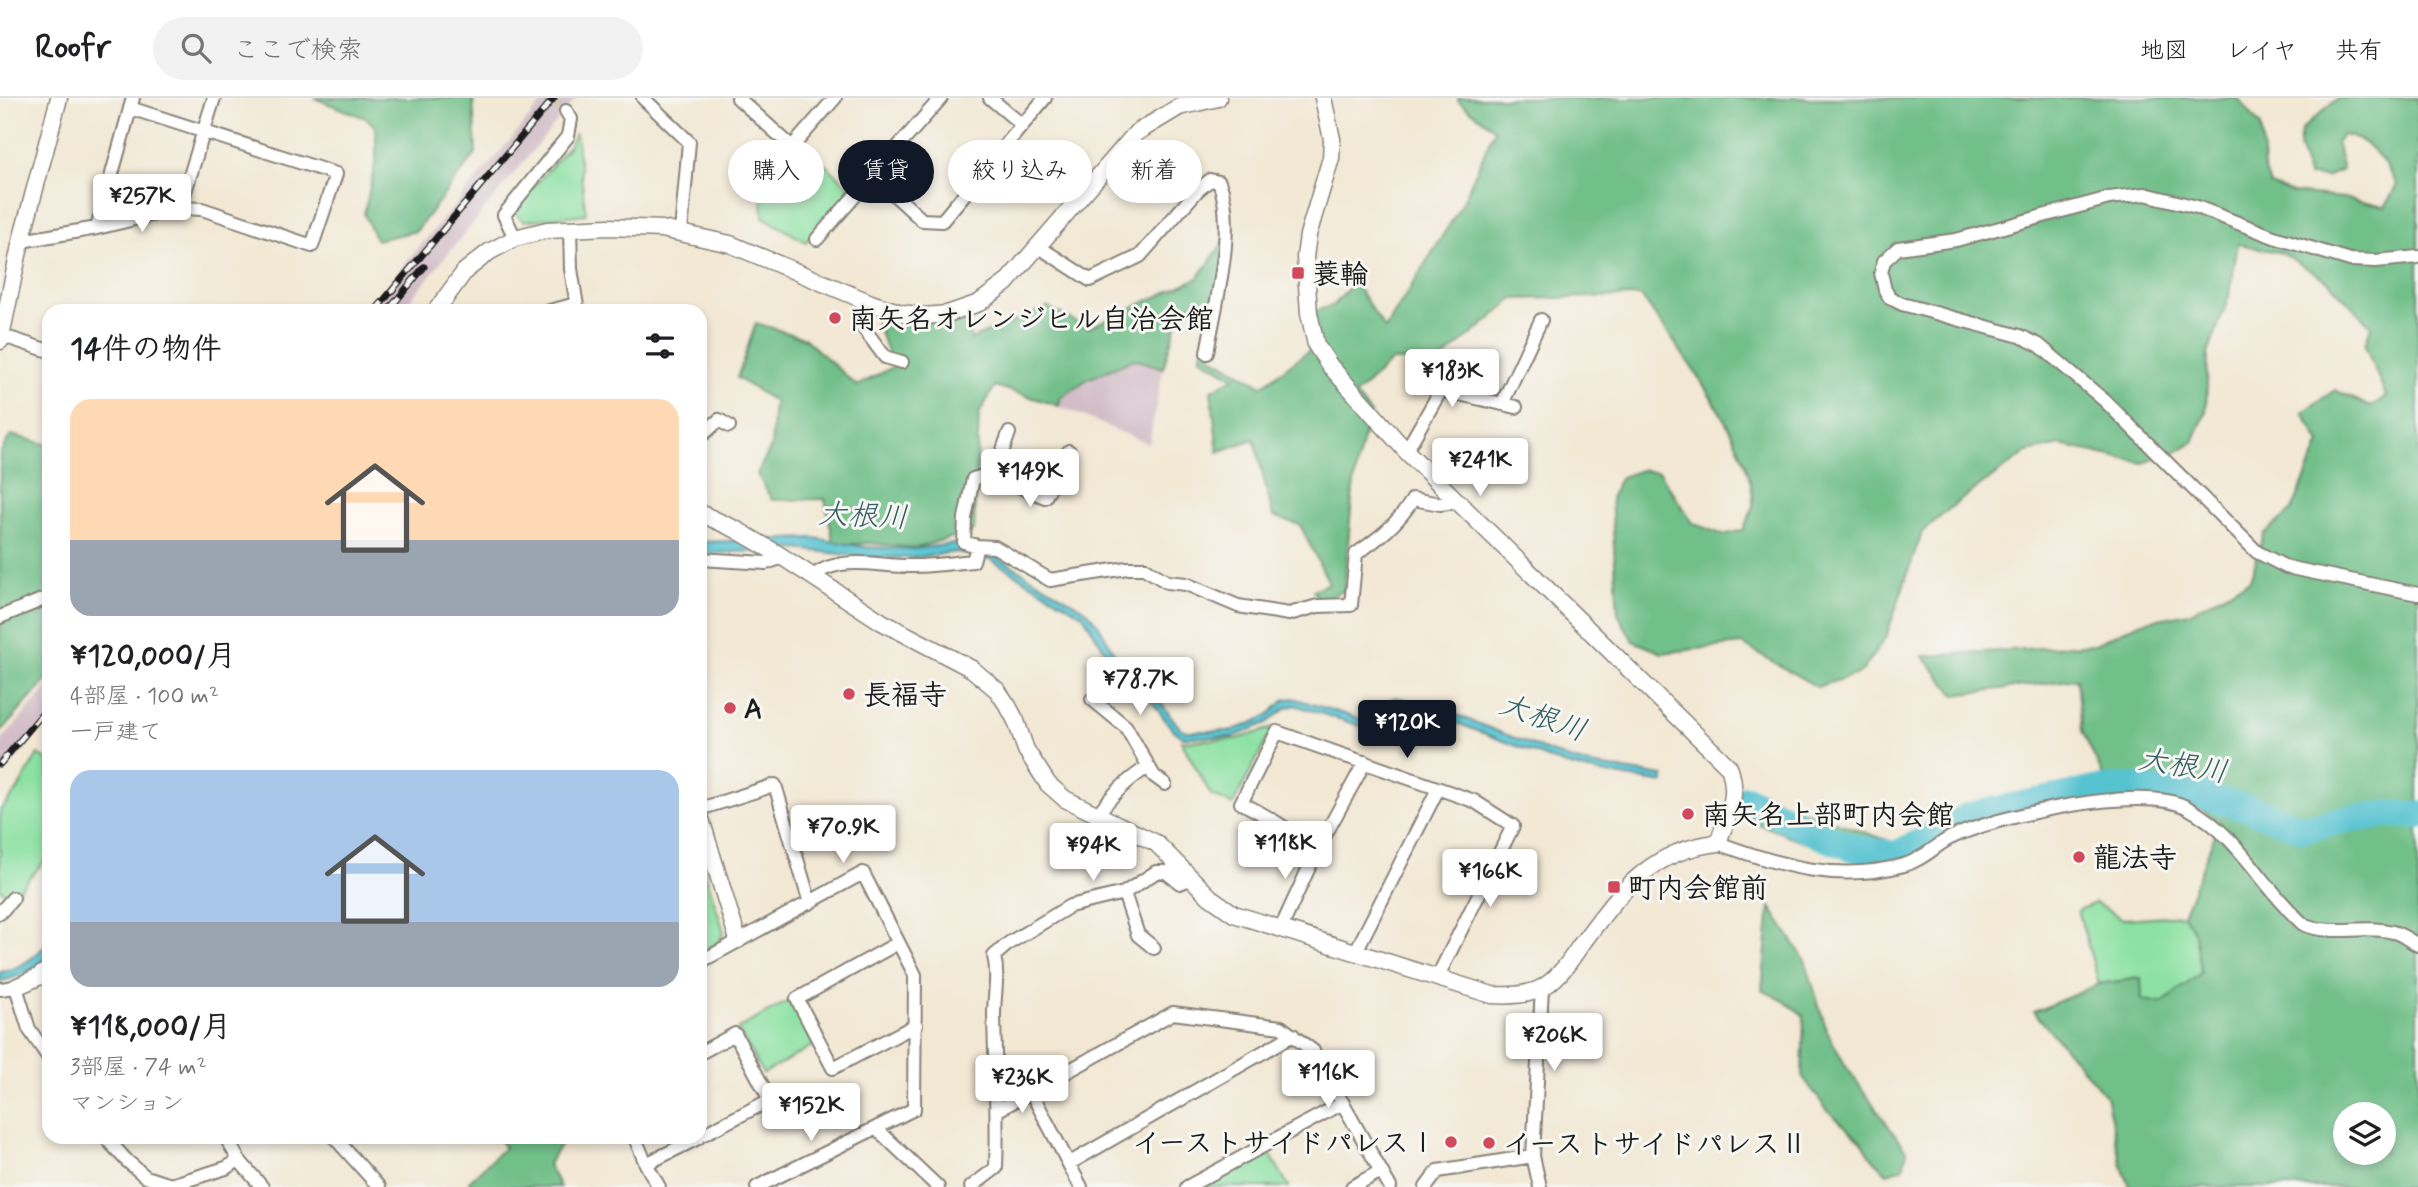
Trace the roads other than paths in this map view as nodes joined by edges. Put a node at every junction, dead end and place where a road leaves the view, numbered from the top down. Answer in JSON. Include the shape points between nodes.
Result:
{"nodes":[{"id":1,"x":59,"y":98,"type":"edge"},
{"id":2,"x":214,"y":98,"type":"edge"},
{"id":3,"x":643,"y":98,"type":"edge"},
{"id":4,"x":738,"y":98,"type":"edge"},
{"id":5,"x":835,"y":98,"type":"edge"},
{"id":6,"x":941,"y":98,"type":"edge"},
{"id":7,"x":990,"y":98,"type":"edge"},
{"id":8,"x":1045,"y":98,"type":"edge"},
{"id":9,"x":1218,"y":98,"type":"edge"},
{"id":10,"x":1323,"y":98,"type":"edge"},
{"id":11,"x":131,"y":103,"type":"edge"},
{"id":12,"x":565,"y":110,"type":"dead end"},
{"id":13,"x":1022,"y":125,"type":"junction"},
{"id":14,"x":203,"y":132,"type":"junction"},
{"id":15,"x":904,"y":140,"type":"edge"},
{"id":16,"x":848,"y":203,"type":"edge"},
{"id":17,"x":903,"y":203,"type":"edge"},
{"id":18,"x":180,"y":208,"type":"junction"},
{"id":19,"x":97,"y":228,"type":"junction"},
{"id":20,"x":570,"y":228,"type":"junction"},
{"id":21,"x":681,"y":232,"type":"junction"},
{"id":22,"x":515,"y":238,"type":"junction"},
{"id":23,"x":817,"y":239,"type":"dead end"},
{"id":24,"x":21,"y":241,"type":"junction"},
{"id":25,"x":1039,"y":247,"type":"junction"},
{"id":26,"x":2418,"y":257,"type":"edge"},
{"id":27,"x":870,"y":303,"type":"junction"},
{"id":28,"x":440,"y":304,"type":"edge"},
{"id":29,"x":576,"y":304,"type":"edge"},
{"id":30,"x":1541,"y":320,"type":"dead end"},
{"id":31,"x":0,"y":337,"type":"edge"},
{"id":32,"x":42,"y":349,"type":"edge"},
{"id":33,"x":1208,"y":353,"type":"dead end"},
{"id":34,"x":901,"y":362,"type":"dead end"},
{"id":35,"x":720,"y":419,"type":"dead end"},
{"id":36,"x":707,"y":431,"type":"edge"},
{"id":37,"x":1009,"y":433,"type":"dead end"},
{"id":38,"x":1069,"y":451,"type":"dead end"},
{"id":39,"x":1406,"y":451,"type":"junction"},
{"id":40,"x":994,"y":475,"type":"junction"},
{"id":41,"x":1457,"y":502,"type":"junction"},
{"id":42,"x":707,"y":516,"type":"edge"},
{"id":43,"x":976,"y":552,"type":"junction"},
{"id":44,"x":781,"y":555,"type":"junction"},
{"id":45,"x":707,"y":559,"type":"edge"},
{"id":46,"x":814,"y":575,"type":"junction"},
{"id":47,"x":2418,"y":594,"type":"edge"},
{"id":48,"x":42,"y":600,"type":"edge"},
{"id":49,"x":0,"y":617,"type":"edge"},
{"id":50,"x":1092,"y":699,"type":"dead end"},
{"id":51,"x":1365,"y":762,"type":"junction"},
{"id":52,"x":1149,"y":767,"type":"junction"},
{"id":53,"x":1165,"y":784,"type":"dead end"},
{"id":54,"x":1438,"y":789,"type":"junction"},
{"id":55,"x":707,"y":807,"type":"edge"},
{"id":56,"x":1097,"y":815,"type":"junction"},
{"id":57,"x":707,"y":839,"type":"edge"},
{"id":58,"x":1718,"y":843,"type":"junction"},
{"id":59,"x":1318,"y":848,"type":"junction"},
{"id":60,"x":1192,"y":878,"type":"junction"},
{"id":61,"x":1124,"y":893,"type":"junction"},
{"id":62,"x":13,"y":898,"type":"dead end"},
{"id":63,"x":810,"y":902,"type":"junction"},
{"id":64,"x":0,"y":913,"type":"edge"},
{"id":65,"x":1281,"y":928,"type":"junction"},
{"id":66,"x":738,"y":940,"type":"junction"},
{"id":67,"x":898,"y":943,"type":"junction"},
{"id":68,"x":2418,"y":945,"type":"edge"},
{"id":69,"x":1153,"y":948,"type":"dead end"},
{"id":70,"x":1356,"y":951,"type":"junction"},
{"id":71,"x":707,"y":958,"type":"edge"},
{"id":72,"x":42,"y":974,"type":"edge"},
{"id":73,"x":1438,"y":976,"type":"junction"},
{"id":74,"x":8,"y":988,"type":"edge"},
{"id":75,"x":1542,"y":988,"type":"junction"},
{"id":76,"x":916,"y":1024,"type":"junction"},
{"id":77,"x":1293,"y":1035,"type":"junction"},
{"id":78,"x":42,"y":1048,"type":"edge"},
{"id":79,"x":707,"y":1049,"type":"edge"},
{"id":80,"x":1031,"y":1092,"type":"junction"},
{"id":81,"x":1343,"y":1103,"type":"junction"},
{"id":82,"x":998,"y":1110,"type":"junction"},
{"id":83,"x":877,"y":1129,"type":"junction"},
{"id":84,"x":707,"y":1133,"type":"edge"},
{"id":85,"x":111,"y":1144,"type":"edge"},
{"id":86,"x":230,"y":1144,"type":"edge"},
{"id":87,"x":340,"y":1144,"type":"edge"},
{"id":88,"x":638,"y":1144,"type":"edge"},
{"id":89,"x":685,"y":1144,"type":"edge"},
{"id":90,"x":1533,"y":1156,"type":"junction"},
{"id":91,"x":239,"y":1160,"type":"junction"},
{"id":92,"x":1070,"y":1163,"type":"junction"},
{"id":93,"x":646,"y":1164,"type":"junction"},
{"id":94,"x":1381,"y":1171,"type":"junction"},
{"id":95,"x":262,"y":1187,"type":"edge"},
{"id":96,"x":379,"y":1187,"type":"edge"},
{"id":97,"x":659,"y":1187,"type":"edge"},
{"id":98,"x":757,"y":1187,"type":"edge"},
{"id":99,"x":938,"y":1187,"type":"edge"},
{"id":100,"x":971,"y":1187,"type":"edge"},
{"id":101,"x":1081,"y":1187,"type":"edge"},
{"id":102,"x":1187,"y":1187,"type":"edge"},
{"id":103,"x":1352,"y":1187,"type":"edge"},
{"id":104,"x":1390,"y":1187,"type":"edge"},
{"id":105,"x":1426,"y":1187,"type":"edge"},
{"id":106,"x":1540,"y":1187,"type":"edge"}],
"edges":[{"from":1,"to":24,"type":"street"},
{"from":2,"to":14,"type":"street"},
{"from":3,"to":21,"type":"street","via":[[689,142]]},
{"from":4,"to":5,"type":"street","via":[[792,147]]},
{"from":6,"to":15,"type":"street"},
{"from":7,"to":13,"type":"street"},
{"from":8,"to":13,"type":"street"},
{"from":9,"to":25,"type":"street","via":[[1178,107],[1136,133]]},
{"from":10,"to":39,"type":"street","via":[[1332,138],[1331,158],[1305,257],[1316,345]]},
{"from":11,"to":14,"type":"street"},
{"from":11,"to":19,"type":"street"},
{"from":12,"to":22,"type":"street","via":[[571,119],[568,136],[504,215]]},
{"from":13,"to":17,"type":"street","via":[[942,221],[922,220]]},
{"from":14,"to":18,"type":"street"},
{"from":14,"to":18,"type":"street","via":[[335,174],[312,246],[202,209]]},
{"from":16,"to":23,"type":"street"},
{"from":18,"to":19,"type":"street"},
{"from":19,"to":24,"type":"street"},
{"from":20,"to":21,"type":"street"},
{"from":20,"to":22,"type":"street"},
{"from":20,"to":29,"type":"street"},
{"from":21,"to":27,"type":"street","via":[[730,244]]},
{"from":22,"to":28,"type":"street","via":[[465,271]]},
{"from":24,"to":31,"type":"street"},
{"from":25,"to":27,"type":"street","via":[[1006,283],[979,303],[947,314],[902,313]]},
{"from":25,"to":33,"type":"street","via":[[1090,280],[1140,256],[1197,191],[1210,180],[1219,182],[1225,195],[1227,236]]},
{"from":26,"to":47,"type":"street","via":[[2350,260],[2197,207],[2145,194],[2109,198],[1956,240],[1899,248],[1884,261],[1881,273],[1890,298],[1902,304],[2039,345],[2105,401],[2257,552],[2286,567]]},
{"from":27,"to":34,"type":"street","via":[[862,326],[885,357]]},
{"from":30,"to":39,"type":"street","via":[[1509,405],[1441,390]]},
{"from":31,"to":32,"type":"street"},
{"from":35,"to":36,"type":"street"},
{"from":37,"to":40,"type":"street"},
{"from":38,"to":40,"type":"street","via":[[1060,483],[1045,497]]},
{"from":39,"to":41,"type":"street"},
{"from":40,"to":43,"type":"street","via":[[973,479],[964,542]]},
{"from":41,"to":43,"type":"street","via":[[1413,499],[1390,530],[1356,554],[1351,605],[1318,606],[1289,614],[1238,606],[1186,584],[1167,582],[1144,568],[1050,580],[995,547]]},
{"from":41,"to":58,"type":"street","via":[[1729,767],[1735,794]]},
{"from":42,"to":44,"type":"street"},
{"from":43,"to":46,"type":"street","via":[[973,561],[913,566],[839,563]]},
{"from":44,"to":45,"type":"street","via":[[766,563]]},
{"from":44,"to":46,"type":"street"},
{"from":46,"to":56,"type":"street","via":[[882,622],[985,678],[1008,706],[1026,750],[1048,784],[1065,799]]},
{"from":48,"to":49,"type":"street"},
{"from":50,"to":52,"type":"street","via":[[1126,727]]},
{"from":51,"to":54,"type":"street"},
{"from":51,"to":59,"type":"street"},
{"from":51,"to":59,"type":"street","via":[[1277,732],[1241,803]]},
{"from":52,"to":53,"type":"street"},
{"from":52,"to":56,"type":"street","via":[[1132,777]]},
{"from":54,"to":70,"type":"street"},
{"from":54,"to":73,"type":"street","via":[[1474,801],[1513,827]]},
{"from":55,"to":63,"type":"street","via":[[775,785]]},
{"from":56,"to":60,"type":"street","via":[[1156,843]]},
{"from":57,"to":66,"type":"street"},
{"from":58,"to":68,"type":"street","via":[[1800,869],[1854,872],[1907,864],[1948,839],[2017,815],[2114,799],[2158,801],[2185,806],[2215,824],[2303,924],[2317,930],[2395,932]]},
{"from":58,"to":75,"type":"street","via":[[1680,851],[1637,876],[1559,976]]},
{"from":59,"to":65,"type":"street"},
{"from":60,"to":61,"type":"street","via":[[1180,883],[1161,871]]},
{"from":60,"to":65,"type":"street","via":[[1234,914]]},
{"from":61,"to":69,"type":"street","via":[[1138,935]]},
{"from":61,"to":82,"type":"street","via":[[1070,906],[994,956]]},
{"from":62,"to":64,"type":"street"},
{"from":63,"to":66,"type":"street"},
{"from":63,"to":67,"type":"street","via":[[863,873]]},
{"from":65,"to":70,"type":"street"},
{"from":66,"to":71,"type":"street"},
{"from":67,"to":76,"type":"street","via":[[915,975]]},
{"from":67,"to":76,"type":"street","via":[[797,999],[833,1068]]},
{"from":70,"to":73,"type":"street"},
{"from":72,"to":74,"type":"street"},
{"from":73,"to":75,"type":"street","via":[[1492,995]]},
{"from":74,"to":78,"type":"street"},
{"from":75,"to":90,"type":"street"},
{"from":76,"to":83,"type":"street","via":[[914,1109]]},
{"from":77,"to":80,"type":"street","via":[[1281,1027],[1173,1013]]},
{"from":77,"to":81,"type":"street","via":[[1312,1051]]},
{"from":77,"to":92,"type":"street"},
{"from":79,"to":84,"type":"street","via":[[734,1034],[770,1100]]},
{"from":80,"to":82,"type":"street"},
{"from":80,"to":92,"type":"street"},
{"from":81,"to":94,"type":"street"},
{"from":81,"to":102,"type":"street"},
{"from":82,"to":100,"type":"street","via":[[996,1168]]},
{"from":83,"to":98,"type":"street"},
{"from":83,"to":99,"type":"street"},
{"from":85,"to":91,"type":"street","via":[[146,1177],[171,1185]]},
{"from":86,"to":91,"type":"street"},
{"from":87,"to":96,"type":"street"},
{"from":88,"to":93,"type":"street"},
{"from":89,"to":93,"type":"street"},
{"from":90,"to":105,"type":"street","via":[[1438,1171]]},
{"from":90,"to":106,"type":"street"},
{"from":91,"to":95,"type":"street"},
{"from":92,"to":101,"type":"street"},
{"from":93,"to":97,"type":"street"},
{"from":94,"to":103,"type":"street"},
{"from":94,"to":104,"type":"street"}]}
